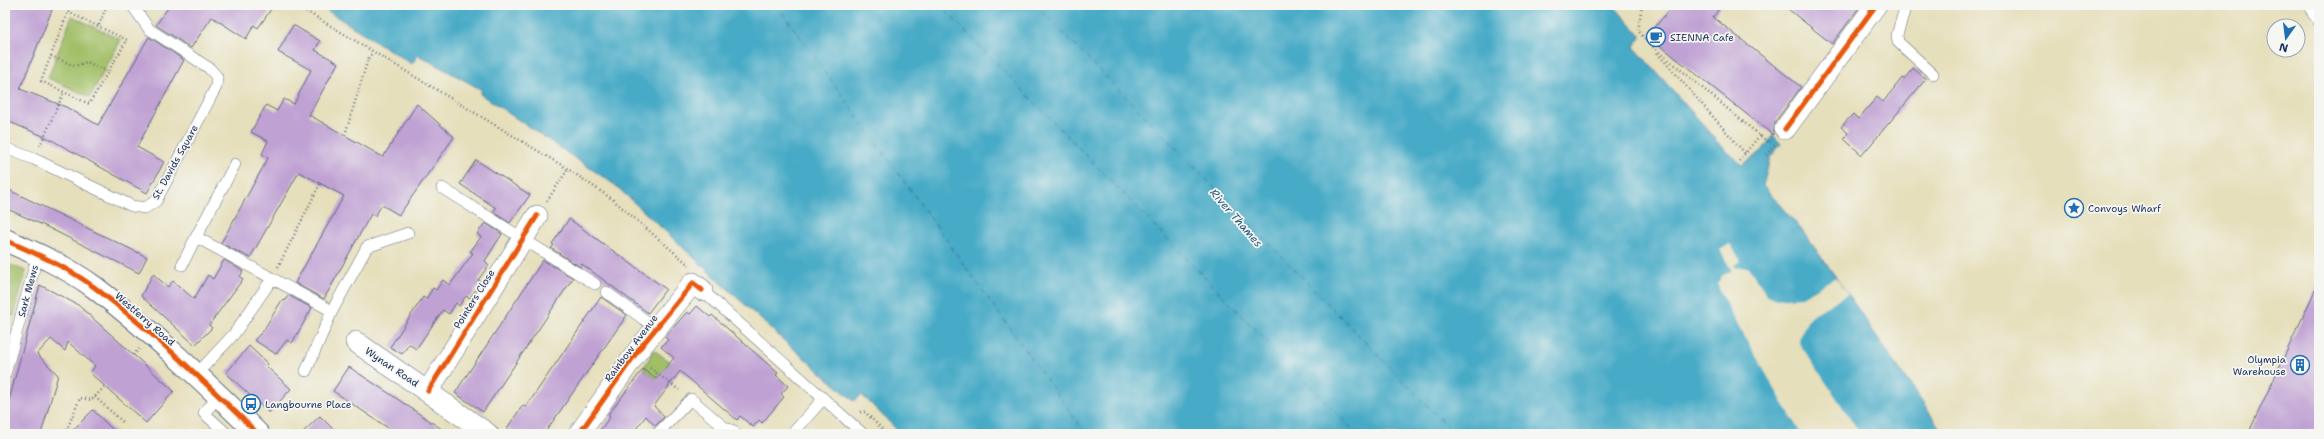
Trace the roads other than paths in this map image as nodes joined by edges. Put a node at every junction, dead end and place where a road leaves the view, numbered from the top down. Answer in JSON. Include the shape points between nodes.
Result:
{"nodes":[{"id":1,"x":132,"y":5,"type":"edge"},
{"id":2,"x":1876,"y":5,"type":"edge"},
{"id":3,"x":1906,"y":5,"type":"edge"},
{"id":4,"x":2308,"y":5,"type":"edge"},
{"id":5,"x":2319,"y":22,"type":"edge"},
{"id":6,"x":1934,"y":74,"type":"dead end"},
{"id":7,"x":1784,"y":129,"type":"dead end"},
{"id":8,"x":5,"y":148,"type":"edge"},
{"id":9,"x":235,"y":164,"type":"dead end"},
{"id":10,"x":442,"y":188,"type":"dead end"},
{"id":11,"x":537,"y":216,"type":"road end"},
{"id":12,"x":408,"y":233,"type":"dead end"},
{"id":13,"x":196,"y":238,"type":"junction"},
{"id":14,"x":522,"y":239,"type":"junction"},
{"id":15,"x":5,"y":240,"type":"edge"},
{"id":16,"x":38,"y":254,"type":"junction"},
{"id":17,"x":182,"y":265,"type":"dead end"},
{"id":18,"x":272,"y":279,"type":"junction"},
{"id":19,"x":595,"y":284,"type":"dead end"},
{"id":20,"x":702,"y":290,"type":"joint"},
{"id":21,"x":606,"y":292,"type":"dead end"},
{"id":22,"x":332,"y":311,"type":"junction"},
{"id":23,"x":656,"y":328,"type":"junction"},
{"id":24,"x":356,"y":342,"type":"dead end"},
{"id":25,"x":306,"y":372,"type":"dead end"},
{"id":26,"x":5,"y":374,"type":"edge"},
{"id":27,"x":196,"y":375,"type":"junction"},
{"id":28,"x":428,"y":392,"type":"junction"},
{"id":29,"x":218,"y":396,"type":"junction"},
{"id":30,"x":823,"y":399,"type":"junction"},
{"id":31,"x":734,"y":431,"type":"dead end"},
{"id":32,"x":227,"y":434,"type":"edge"},
{"id":33,"x":258,"y":434,"type":"edge"},
{"id":34,"x":488,"y":434,"type":"edge"},
{"id":35,"x":579,"y":434,"type":"edge"},
{"id":36,"x":657,"y":434,"type":"edge"},
{"id":37,"x":792,"y":434,"type":"edge"},
{"id":38,"x":863,"y":434,"type":"edge"}],
"edges":[{"from":1,"to":8,"type":"lane","name":"St. Davids Square","via":[[149,29],[209,68],[217,77],[216,87],[156,201],[145,208],[132,206],[34,159]]},
{"from":2,"to":7,"type":"street"},
{"from":3,"to":6,"type":"lane","via":[[1897,35],[1898,42]]},
{"from":4,"to":5,"type":"lane"},
{"from":9,"to":13,"type":"lane"},
{"from":10,"to":14,"type":"lane"},
{"from":11,"to":14,"type":"street","name":"Pointers Close"},
{"from":12,"to":22,"type":"lane","via":[[367,247]]},
{"from":13,"to":17,"type":"lane"},
{"from":13,"to":18,"type":"lane"},
{"from":14,"to":19,"type":"lane"},
{"from":14,"to":28,"type":"street","name":"Pointers Close"},
{"from":15,"to":16,"type":"main road","name":"Westferry Road"},
{"from":16,"to":26,"type":"lane","name":"Sark Mews"},
{"from":16,"to":27,"type":"main road","name":"Westferry Road","via":[[93,287]]},
{"from":18,"to":22,"type":"lane"},
{"from":18,"to":27,"type":"lane","via":[[234,334]]},
{"from":20,"to":23,"type":"street","name":"Rainbow Avenue","via":[[693,283]]},
{"from":20,"to":30,"type":"lane"},
{"from":21,"to":23,"type":"lane"},
{"from":22,"to":25,"type":"lane"},
{"from":23,"to":35,"type":"street","name":"Rainbow Avenue"},
{"from":24,"to":28,"type":"street","name":"Wynan Road"},
{"from":27,"to":29,"type":"main road","name":"Westferry Road"},
{"from":28,"to":34,"type":"street","name":"Wynan Road"},
{"from":29,"to":32,"type":"lane","via":[[204,413]]},
{"from":29,"to":33,"type":"main road","name":"Westferry Road"},
{"from":30,"to":37,"type":"lane"},
{"from":30,"to":38,"type":"lane"},
{"from":31,"to":36,"type":"lane","via":[[725,428],[691,399]]}]}
